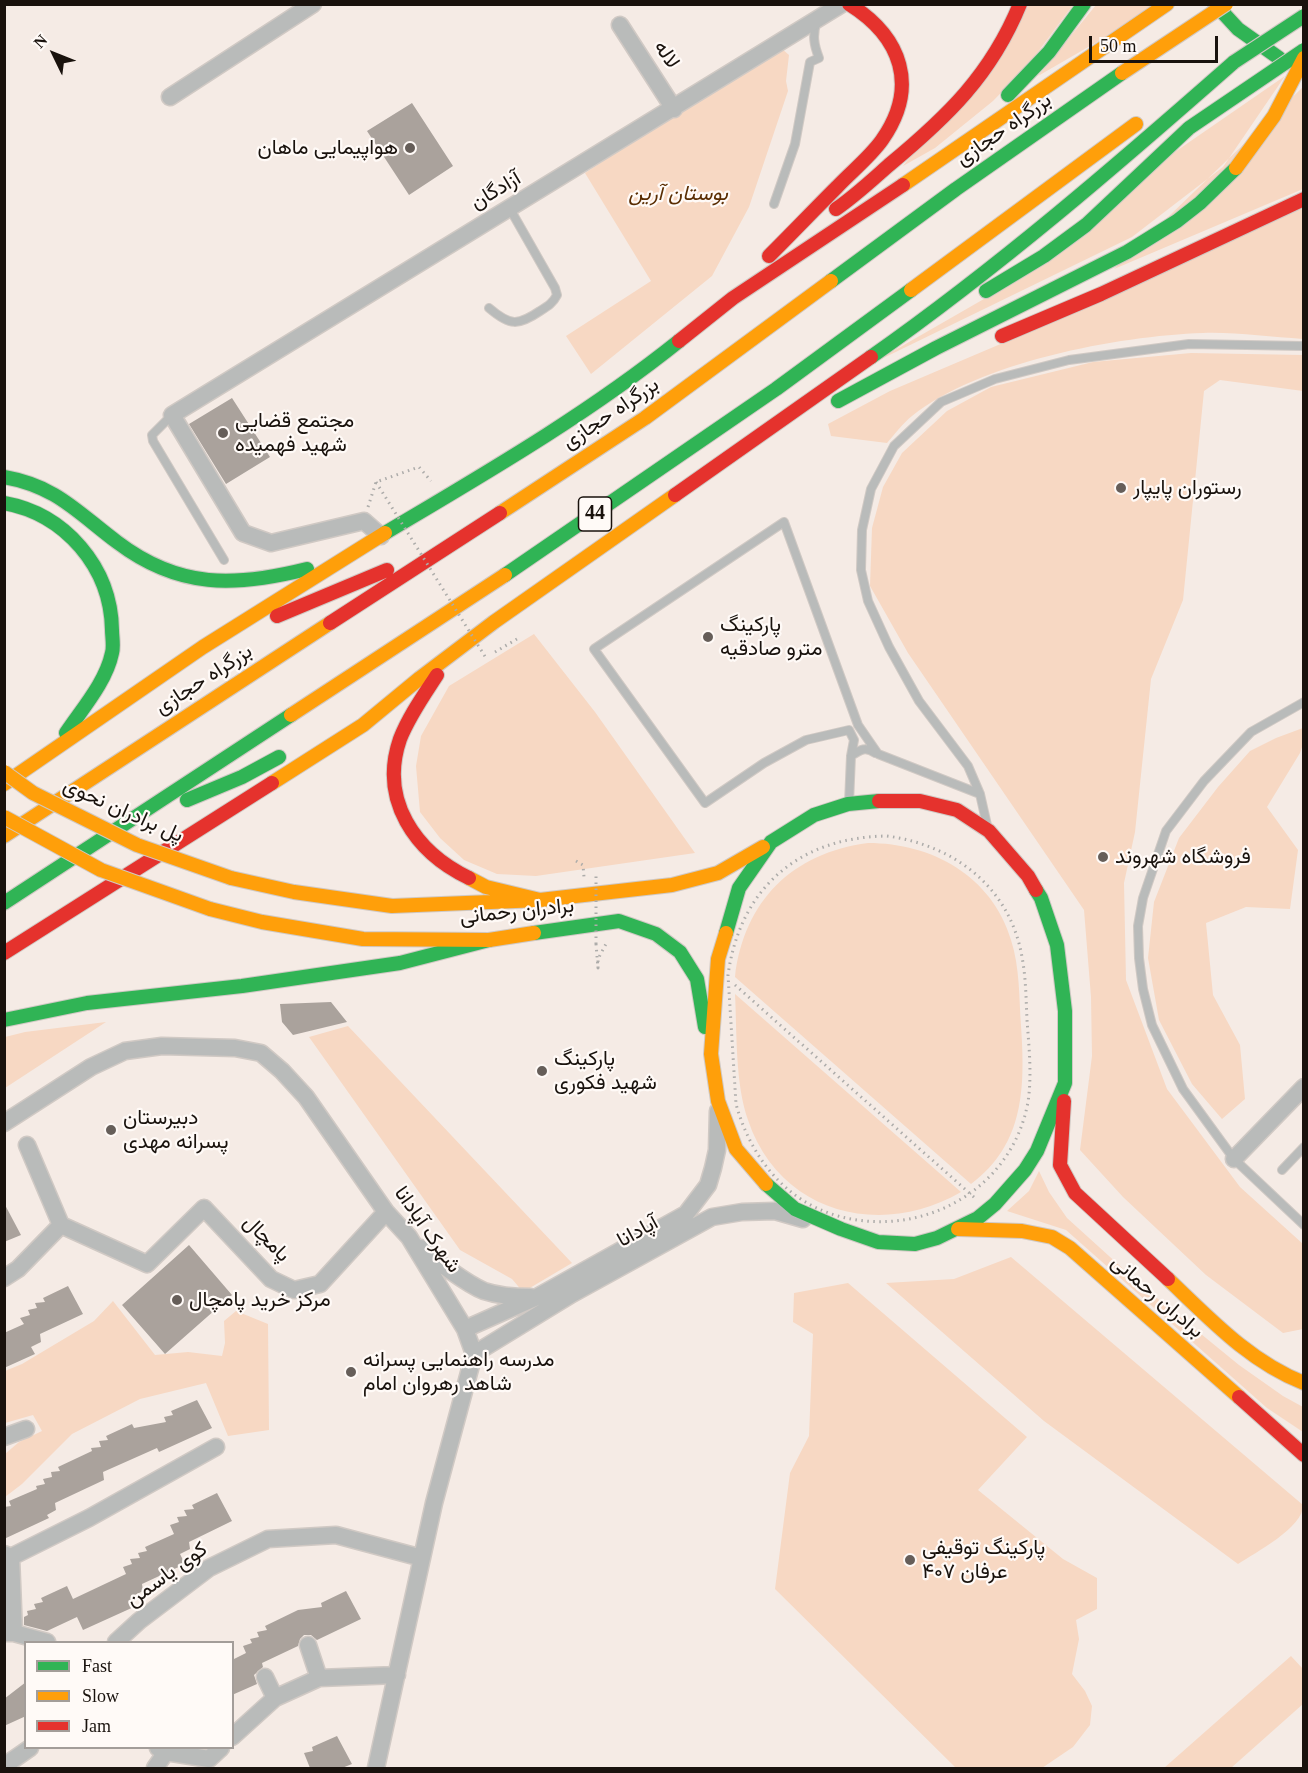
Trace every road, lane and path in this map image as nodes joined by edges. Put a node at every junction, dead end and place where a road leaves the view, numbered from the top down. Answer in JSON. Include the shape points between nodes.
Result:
{"nodes":[{"id":1,"x":313,"y":4,"type":"edge"},
{"id":2,"x":842,"y":4,"type":"edge"},
{"id":3,"x":849,"y":4,"type":"edge"},
{"id":4,"x":1020,"y":4,"type":"edge"},
{"id":5,"x":1084,"y":4,"type":"edge"},
{"id":6,"x":1167,"y":4,"type":"edge"},
{"id":7,"x":1215,"y":4,"type":"edge"},
{"id":8,"x":1226,"y":4,"type":"edge"},
{"id":9,"x":1304,"y":16,"type":"edge"},
{"id":10,"x":818,"y":18,"type":"junction"},
{"id":11,"x":620,"y":26,"type":"dead end"},
{"id":12,"x":1304,"y":50,"type":"edge"},
{"id":13,"x":1304,"y":58,"type":"edge"},
{"id":14,"x":1234,"y":62,"type":"junction"},
{"id":15,"x":1304,"y":76,"type":"edge"},
{"id":16,"x":1177,"y":95,"type":"dead end"},
{"id":17,"x":170,"y":97,"type":"dead end"},
{"id":18,"x":674,"y":109,"type":"junction"},
{"id":19,"x":1148,"y":114,"type":"dead end"},
{"id":20,"x":941,"y":159,"type":"junction"},
{"id":21,"x":1304,"y":199,"type":"edge"},
{"id":22,"x":774,"y":204,"type":"dead end"},
{"id":23,"x":510,"y":209,"type":"junction"},
{"id":24,"x":770,"y":256,"type":"junction"},
{"id":25,"x":733,"y":298,"type":"junction"},
{"id":26,"x":489,"y":308,"type":"dead end"},
{"id":27,"x":901,"y":336,"type":"junction"},
{"id":28,"x":994,"y":339,"type":"dead end"},
{"id":29,"x":1304,"y":346,"type":"edge"},
{"id":30,"x":941,"y":361,"type":"dead end"},
{"id":31,"x":172,"y":415,"type":"junction"},
{"id":32,"x":810,"y":417,"type":"dead end"},
{"id":33,"x":419,"y":467,"type":"dead end"},
{"id":34,"x":4,"y":477,"type":"edge"},
{"id":35,"x":376,"y":482,"type":"junction"},
{"id":36,"x":4,"y":503,"type":"edge"},
{"id":37,"x":661,"y":503,"type":"junction"},
{"id":38,"x":364,"y":521,"type":"junction"},
{"id":39,"x":381,"y":536,"type":"junction"},
{"id":40,"x":467,"y":536,"type":"junction"},
{"id":41,"x":224,"y":560,"type":"dead end"},
{"id":42,"x":336,"y":562,"type":"junction"},
{"id":43,"x":494,"y":622,"type":"junction"},
{"id":44,"x":517,"y":639,"type":"dead end"},
{"id":45,"x":203,"y":647,"type":"junction"},
{"id":46,"x":420,"y":678,"type":"junction"},
{"id":47,"x":1304,"y":702,"type":"edge"},
{"id":48,"x":346,"y":719,"type":"dead end"},
{"id":49,"x":57,"y":747,"type":"junction"},
{"id":50,"x":294,"y":748,"type":"dead end"},
{"id":51,"x":878,"y":754,"type":"junction"},
{"id":52,"x":851,"y":756,"type":"junction"},
{"id":53,"x":4,"y":772,"type":"edge"},
{"id":54,"x":4,"y":784,"type":"edge"},
{"id":55,"x":980,"y":794,"type":"junction"},
{"id":56,"x":849,"y":804,"type":"junction"},
{"id":57,"x":4,"y":817,"type":"edge"},
{"id":58,"x":120,"y":828,"type":"junction"},
{"id":59,"x":988,"y":831,"type":"junction"},
{"id":60,"x":4,"y":837,"type":"edge"},
{"id":61,"x":771,"y":842,"type":"junction"},
{"id":62,"x":576,"y":861,"type":"dead end"},
{"id":63,"x":231,"y":878,"type":"joint"},
{"id":64,"x":540,"y":900,"type":"junction"},
{"id":65,"x":4,"y":903,"type":"edge"},
{"id":66,"x":489,"y":940,"type":"junction"},
{"id":67,"x":4,"y":953,"type":"edge"},
{"id":68,"x":598,"y":959,"type":"dead end"},
{"id":69,"x":718,"y":959,"type":"junction"},
{"id":70,"x":729,"y":979,"type":"junction"},
{"id":71,"x":4,"y":1020,"type":"edge"},
{"id":72,"x":711,"y":1054,"type":"junction"},
{"id":73,"x":1065,"y":1083,"type":"junction"},
{"id":74,"x":1304,"y":1087,"type":"edge"},
{"id":75,"x":718,"y":1101,"type":"junction"},
{"id":76,"x":4,"y":1123,"type":"edge"},
{"id":77,"x":27,"y":1145,"type":"dead end"},
{"id":78,"x":1304,"y":1147,"type":"edge"},
{"id":79,"x":1234,"y":1159,"type":"junction"},
{"id":80,"x":1282,"y":1170,"type":"dead end"},
{"id":81,"x":971,"y":1192,"type":"junction"},
{"id":82,"x":386,"y":1212,"type":"junction"},
{"id":83,"x":986,"y":1212,"type":"junction"},
{"id":84,"x":61,"y":1225,"type":"junction"},
{"id":85,"x":1304,"y":1225,"type":"edge"},
{"id":86,"x":841,"y":1229,"type":"junction"},
{"id":87,"x":958,"y":1229,"type":"junction"},
{"id":88,"x":409,"y":1237,"type":"junction"},
{"id":89,"x":4,"y":1278,"type":"edge"},
{"id":90,"x":537,"y":1297,"type":"junction"},
{"id":91,"x":465,"y":1329,"type":"junction"},
{"id":92,"x":474,"y":1354,"type":"junction"},
{"id":93,"x":1304,"y":1383,"type":"edge"},
{"id":94,"x":1268,"y":1422,"type":"junction"},
{"id":95,"x":26,"y":1429,"type":"dead end"},
{"id":96,"x":4,"y":1437,"type":"edge"},
{"id":97,"x":1304,"y":1443,"type":"edge"},
{"id":98,"x":216,"y":1447,"type":"dead end"},
{"id":99,"x":1304,"y":1455,"type":"edge"},
{"id":100,"x":8,"y":1555,"type":"edge"},
{"id":101,"x":422,"y":1558,"type":"junction"},
{"id":102,"x":9,"y":1633,"type":"edge"},
{"id":103,"x":43,"y":1641,"type":"edge"},
{"id":104,"x":117,"y":1641,"type":"edge"},
{"id":105,"x":308,"y":1645,"type":"dead end"},
{"id":106,"x":397,"y":1675,"type":"junction"},
{"id":107,"x":265,"y":1677,"type":"dead end"},
{"id":108,"x":319,"y":1678,"type":"junction"},
{"id":109,"x":275,"y":1698,"type":"junction"},
{"id":110,"x":234,"y":1735,"type":"edge"},
{"id":111,"x":29,"y":1749,"type":"edge"},
{"id":112,"x":162,"y":1750,"type":"edge"},
{"id":113,"x":215,"y":1758,"type":"edge"},
{"id":114,"x":4,"y":1766,"type":"edge"},
{"id":115,"x":156,"y":1768,"type":"edge"},
{"id":116,"x":376,"y":1768,"type":"edge"}],
"edges":[{"from":1,"to":17,"type":"street"},
{"from":2,"to":10,"type":"street","name":"آزادگان"},
{"from":3,"to":24,"type":"main road","via":[[885,33],[894,51],[900,81],[899,108],[880,142]]},
{"from":4,"to":24,"type":"main road","via":[[1005,40],[985,72],[956,105],[842,205]]},
{"from":5,"to":20,"type":"main road","via":[[1033,72]]},
{"from":6,"to":20,"type":"main road"},
{"from":7,"to":15,"type":"main road","via":[[1238,30]]},
{"from":8,"to":40,"type":"main road","name":"بزرگراه حجازی","number":"44","bridge":true,"via":[[956,189],[645,418]]},
{"from":9,"to":14,"type":"main road","bridge":true},
{"from":10,"to":18,"type":"street","name":"آزادگان"},
{"from":10,"to":22,"type":"lane","via":[[813,32],[819,58],[810,62],[795,144]]},
{"from":11,"to":18,"type":"street","name":"لاله"},
{"from":12,"to":27,"type":"main road","bridge":true,"via":[[1189,128],[1100,213],[1043,257]]},
{"from":13,"to":30,"type":"main road","bridge":true,"via":[[1269,125],[1236,168],[1169,226],[1119,256],[830,405]]},
{"from":14,"to":16,"type":"main road"},
{"from":14,"to":27,"type":"main road","via":[[989,270]]},
{"from":18,"to":23,"type":"street","name":"آزادگان"},
{"from":19,"to":58,"type":"main road","number":"44","via":[[767,396]]},
{"from":20,"to":25,"type":"main road"},
{"from":21,"to":28,"type":"main road","via":[[1101,294]]},
{"from":23,"to":26,"type":"lane","via":[[557,295],[553,303],[525,321],[511,322]]},
{"from":23,"to":31,"type":"street","name":"آزادگان"},
{"from":24,"to":25,"type":"main road"},
{"from":25,"to":39,"type":"main road","via":[[650,364],[554,430]]},
{"from":27,"to":37,"type":"main road"},
{"from":29,"to":55,"type":"lane","via":[[1189,344],[1069,360],[995,379],[941,402],[894,446],[871,489],[862,530],[861,570],[868,601],[919,701],[968,766]]},
{"from":31,"to":38,"type":"street","via":[[243,533],[271,543]]},
{"from":31,"to":41,"type":"lane","via":[[155,430],[153,441]]},
{"from":32,"to":37,"type":"main road"},
{"from":33,"to":35,"type":"path"},
{"from":34,"to":42,"type":"main road","via":[[23,479],[69,501],[149,565],[187,579],[219,583],[268,580]]},
{"from":35,"to":38,"type":"path"},
{"from":35,"to":44,"type":"path","bridge":true,"via":[[486,658]]},
{"from":36,"to":49,"type":"main road","via":[[17,504],[50,518],[96,568],[107,592],[112,652],[95,689]]},
{"from":37,"to":43,"type":"main road"},
{"from":38,"to":39,"type":"street"},
{"from":39,"to":42,"type":"main road"},
{"from":40,"to":45,"type":"main road"},
{"from":40,"to":60,"type":"main road","name":"بزرگراه حجازی","number":"44"},
{"from":42,"to":45,"type":"main road"},
{"from":43,"to":46,"type":"main road"},
{"from":43,"to":64,"type":"main road","via":[[438,674],[416,707],[400,740],[393,780],[402,815],[434,857],[486,887]]},
{"from":45,"to":49,"type":"main road"},
{"from":46,"to":48,"type":"main road"},
{"from":46,"to":67,"type":"main road","via":[[363,725]]},
{"from":47,"to":79,"type":"lane","via":[[1251,732],[1204,781],[1166,831],[1143,898],[1138,926],[1143,989],[1152,1025],[1183,1089]]},
{"from":49,"to":54,"type":"main road"},
{"from":50,"to":58,"type":"main road","via":[[242,777]]},
{"from":51,"to":52,"type":"lane","via":[[861,749]]},
{"from":51,"to":52,"type":"lane","via":[[858,725],[784,522],[594,649],[705,803],[806,740],[849,730],[854,740]]},
{"from":51,"to":55,"type":"lane"},
{"from":52,"to":56,"type":"lane"},
{"from":53,"to":63,"type":"main road","name":"پل برادران نحوی","bridge":true,"via":[[33,793],[137,845]]},
{"from":55,"to":59,"type":"lane"},
{"from":56,"to":59,"type":"main road","name":"برادران رحمانی","via":[[920,801],[957,810]]},
{"from":56,"to":61,"type":"main road","name":"برادران رحمانی","via":[[814,815]]},
{"from":57,"to":66,"type":"main road","name":"برادران رحمانی","bridge":true,"via":[[100,870],[210,909],[363,939]]},
{"from":58,"to":65,"type":"main road","number":"44"},
{"from":59,"to":73,"type":"main road","name":"برادران رحمانی","via":[[1028,876],[1041,898],[1057,945],[1065,1011]]},
{"from":61,"to":64,"type":"main road","name":"برادران رحمانی","via":[[718,873],[672,885]]},
{"from":61,"to":69,"type":"main road","via":[[739,888]]},
{"from":62,"to":68,"type":"path","bridge":true,"via":[[583,865],[584,878],[596,874],[598,968]]},
{"from":63,"to":64,"type":"main road","name":"برادران رحمانی","via":[[392,906]]},
{"from":66,"to":71,"type":"main road","via":[[400,963],[87,1003]]},
{"from":66,"to":72,"type":"main road","name":"برادران رحمانی","via":[[619,921],[656,934],[680,952],[696,979]]},
{"from":69,"to":70,"type":"path"},
{"from":69,"to":72,"type":"main road"},
{"from":70,"to":81,"type":"path"},
{"from":70,"to":81,"type":"path","via":[[736,1104],[759,1157],[784,1186],[816,1208],[872,1223],[929,1215]]},
{"from":70,"to":81,"type":"path","via":[[736,937],[753,902],[779,873],[811,852],[848,839],[896,838],[942,851],[974,873],[1000,902],[1020,946],[1030,1084],[1015,1140],[993,1172]]},
{"from":72,"to":75,"type":"main road"},
{"from":73,"to":83,"type":"main road","via":[[1026,1170]]},
{"from":73,"to":93,"type":"main road","name":"برادران رحمانی","via":[[1060,1165],[1075,1193],[1241,1347],[1281,1374]]},
{"from":74,"to":79,"type":"street"},
{"from":75,"to":86,"type":"main road","via":[[736,1149],[766,1185],[795,1209]]},
{"from":75,"to":90,"type":"street","name":"آپادانا","via":[[713,1168],[708,1185],[686,1214]]},
{"from":76,"to":82,"type":"street","name":"شهرک آپادانا","via":[[91,1067],[125,1050],[162,1046],[235,1048],[261,1053],[306,1097]]},
{"from":77,"to":84,"type":"street"},
{"from":78,"to":80,"type":"lane"},
{"from":79,"to":85,"type":"lane"},
{"from":81,"to":83,"type":"path"},
{"from":82,"to":84,"type":"street","name":"پامچال","via":[[320,1284],[294,1290],[271,1279],[204,1208],[147,1264]]},
{"from":82,"to":88,"type":"street","name":"شهرک آپادانا"},
{"from":83,"to":87,"type":"main road"},
{"from":84,"to":89,"type":"street"},
{"from":86,"to":87,"type":"main road","via":[[878,1242],[898,1244],[915,1244]]},
{"from":86,"to":92,"type":"street","name":"آپادانا","via":[[775,1211],[712,1217],[572,1294]]},
{"from":87,"to":94,"type":"main road","name":"برادران رحمانی","via":[[1022,1231],[1052,1237],[1070,1248]]},
{"from":88,"to":90,"type":"street","via":[[434,1259],[484,1291]]},
{"from":88,"to":91,"type":"street","name":"شهرک آپادانا"},
{"from":90,"to":91,"type":"street","name":"آپادانا"},
{"from":91,"to":92,"type":"street","name":"شهرک آپادانا"},
{"from":92,"to":101,"type":"street"},
{"from":94,"to":97,"type":"main road"},
{"from":94,"to":99,"type":"main road","name":"برادران رحمانی"},
{"from":95,"to":96,"type":"street"},
{"from":98,"to":100,"type":"street","via":[[89,1518]]},
{"from":100,"to":102,"type":"street"},
{"from":101,"to":104,"type":"street","name":"کوی یاسمن","via":[[336,1535],[268,1539],[209,1568]]},
{"from":101,"to":106,"type":"street"},
{"from":102,"to":103,"type":"street"},
{"from":105,"to":108,"type":"street"},
{"from":106,"to":108,"type":"street"},
{"from":106,"to":116,"type":"street"},
{"from":107,"to":109,"type":"street"},
{"from":108,"to":109,"type":"street"},
{"from":109,"to":110,"type":"street"},
{"from":111,"to":114,"type":"street"},
{"from":112,"to":113,"type":"street"},
{"from":112,"to":115,"type":"street"}]}
